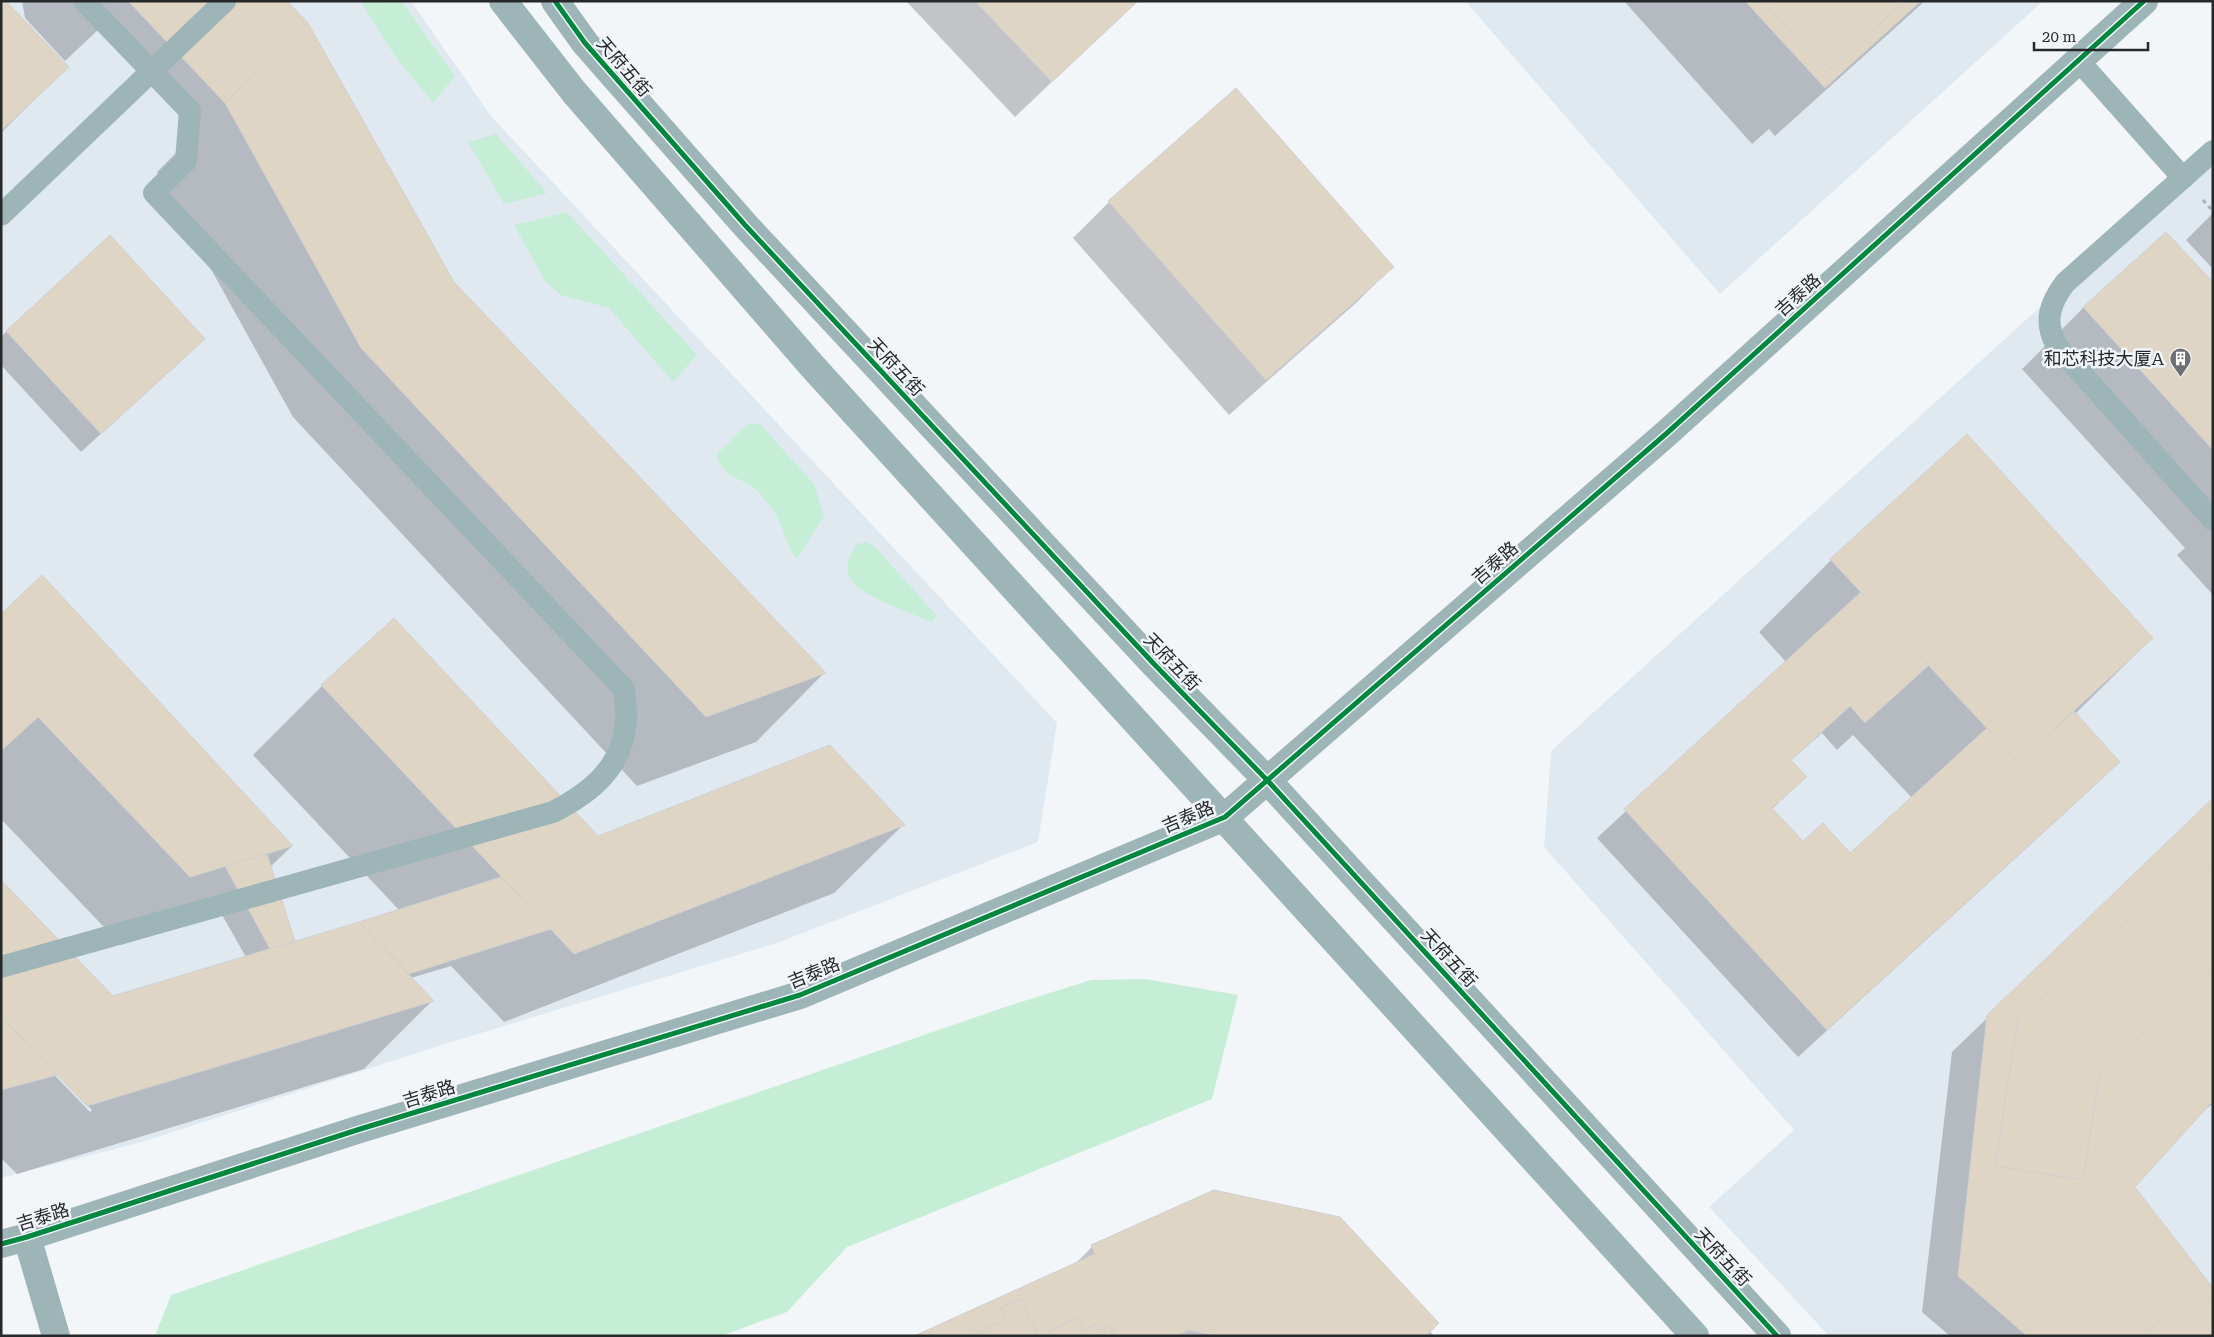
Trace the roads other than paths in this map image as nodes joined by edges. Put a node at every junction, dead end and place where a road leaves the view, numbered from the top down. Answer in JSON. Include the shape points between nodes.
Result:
{"nodes":[{"id":1,"x":84,"y":1,"type":"edge"},
{"id":2,"x":225,"y":1,"type":"edge"},
{"id":3,"x":503,"y":1,"type":"edge"},
{"id":4,"x":555,"y":1,"type":"edge"},
{"id":5,"x":2144,"y":1,"type":"edge"},
{"id":6,"x":2078,"y":60,"type":"junction"},
{"id":7,"x":150,"y":71,"type":"junction"},
{"id":8,"x":2213,"y":151,"type":"edge"},
{"id":9,"x":2183,"y":178,"type":"junction"},
{"id":10,"x":1,"y":215,"type":"edge"},
{"id":11,"x":2213,"y":520,"type":"edge"},
{"id":12,"x":1268,"y":780,"type":"junction"},
{"id":13,"x":1225,"y":817,"type":"junction"},
{"id":14,"x":1,"y":967,"type":"edge"},
{"id":15,"x":14,"y":1241,"type":"edge"},
{"id":16,"x":56,"y":1336,"type":"edge"},
{"id":17,"x":1695,"y":1336,"type":"edge"},
{"id":18,"x":1777,"y":1336,"type":"edge"}],
"edges":[{"from":1,"to":7,"type":"lane"},
{"from":2,"to":7,"type":"lane"},
{"from":3,"to":13,"type":"street","via":[[574,92],[813,367]]},
{"from":4,"to":12,"type":"street","name":"天府五街","via":[[585,43],[746,225],[1154,664]]},
{"from":5,"to":6,"type":"street","name":"吉泰路"},
{"from":6,"to":9,"type":"lane"},
{"from":6,"to":12,"type":"street","name":"吉泰路","via":[[1667,433]]},
{"from":7,"to":10,"type":"lane"},
{"from":7,"to":14,"type":"lane","via":[[190,111],[186,161],[154,193],[624,689],[626,721],[618,752],[604,776],[580,798],[553,812]]},
{"from":8,"to":9,"type":"lane"},
{"from":9,"to":11,"type":"lane","via":[[2065,283],[2054,298],[2049,316],[2050,335],[2056,346]]},
{"from":12,"to":13,"type":"street","name":"吉泰路"},
{"from":12,"to":18,"type":"street","name":"天府五街"},
{"from":13,"to":15,"type":"street","name":"吉泰路","via":[[800,995],[357,1130]]},
{"from":13,"to":17,"type":"street"},
{"from":15,"to":16,"type":"street"}]}
